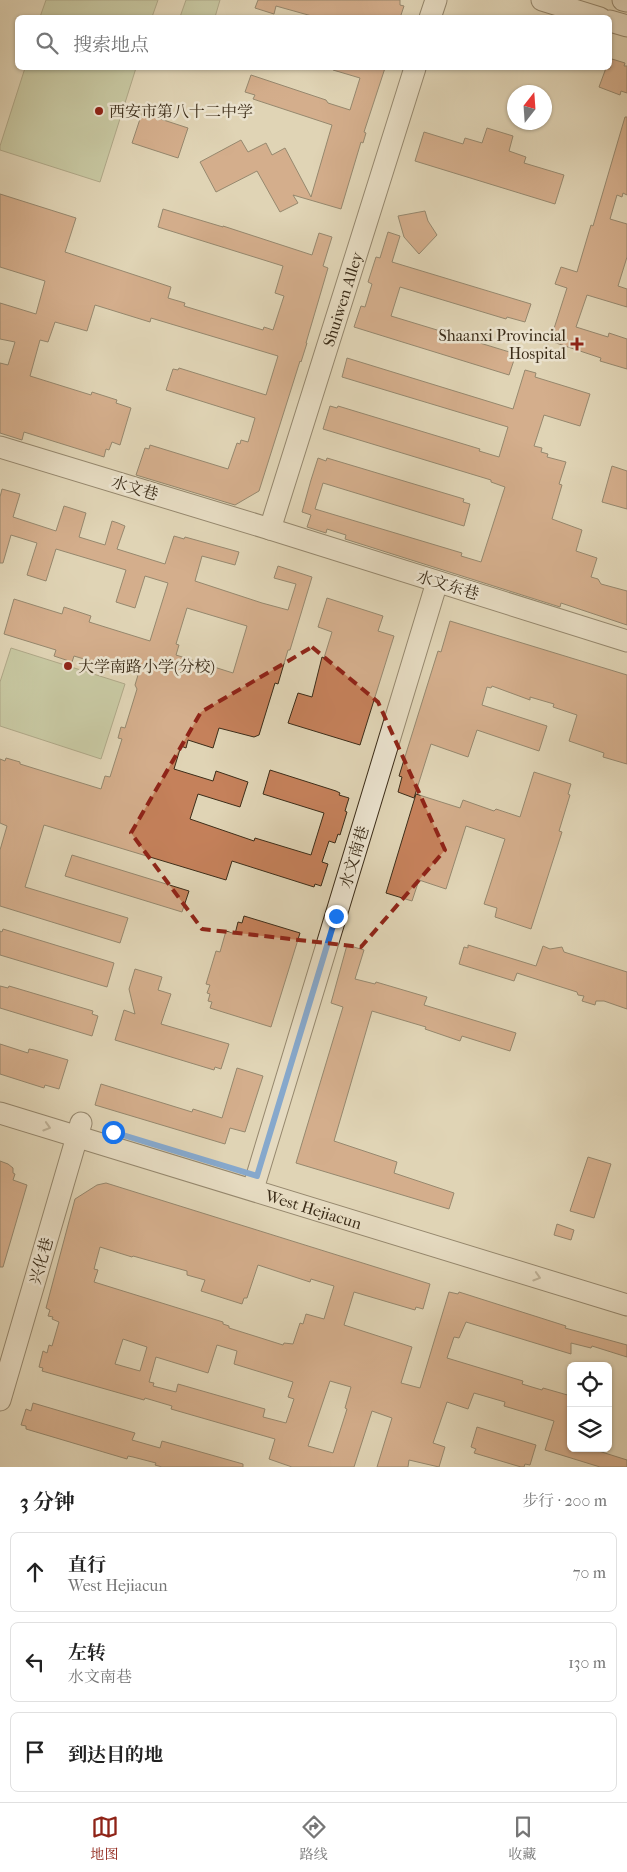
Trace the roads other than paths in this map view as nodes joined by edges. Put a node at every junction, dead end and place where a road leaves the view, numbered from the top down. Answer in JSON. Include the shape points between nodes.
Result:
{"nodes":[{"id":1,"x":436,"y":0,"type":"edge"},
{"id":2,"x":542,"y":0,"type":"edge"},
{"id":3,"x":623,"y":0,"type":"edge"},
{"id":4,"x":627,"y":1,"type":"edge"},
{"id":5,"x":431,"y":15,"type":"edge"},
{"id":6,"x":590,"y":15,"type":"edge"},
{"id":7,"x":612,"y":21,"type":"edge"},
{"id":8,"x":627,"y":26,"type":"edge"},
{"id":9,"x":414,"y":70,"type":"edge"},
{"id":10,"x":0,"y":447,"type":"edge"},
{"id":11,"x":270,"y":529,"type":"junction"},
{"id":12,"x":437,"y":582,"type":"junction"},
{"id":13,"x":627,"y":641,"type":"edge"},
{"id":14,"x":0,"y":1097,"type":"edge"},
{"id":15,"x":0,"y":1113,"type":"edge"},
{"id":16,"x":79,"y":1130,"type":"junction"},
{"id":17,"x":255,"y":1183,"type":"junction"},
{"id":18,"x":627,"y":1289,"type":"edge"},
{"id":19,"x":627,"y":1304,"type":"edge"},
{"id":20,"x":0,"y":1400,"type":"edge"}],
"edges":[{"from":1,"to":5,"type":"street"},
{"from":2,"to":6,"type":"street"},
{"from":3,"to":4,"type":"street"},
{"from":7,"to":8,"type":"street"},
{"from":9,"to":11,"type":"street","name":"Shuiwen Alley"},
{"from":10,"to":11,"type":"street","name":"水文巷"},
{"from":11,"to":12,"type":"street","name":"水文东巷"},
{"from":12,"to":13,"type":"street","name":"水文东巷"},
{"from":12,"to":17,"type":"street","name":"水文南巷"},
{"from":14,"to":16,"type":"street","name":"West Hejiacun"},
{"from":15,"to":16,"type":"street","name":"West Hejiacun","one_way":true},
{"from":16,"to":17,"type":"street","name":"West Hejiacun"},
{"from":16,"to":20,"type":"street","name":"兴化巷"},
{"from":17,"to":18,"type":"street","name":"West Hejiacun"},
{"from":17,"to":19,"type":"street","name":"West Hejiacun","one_way":true}]}
